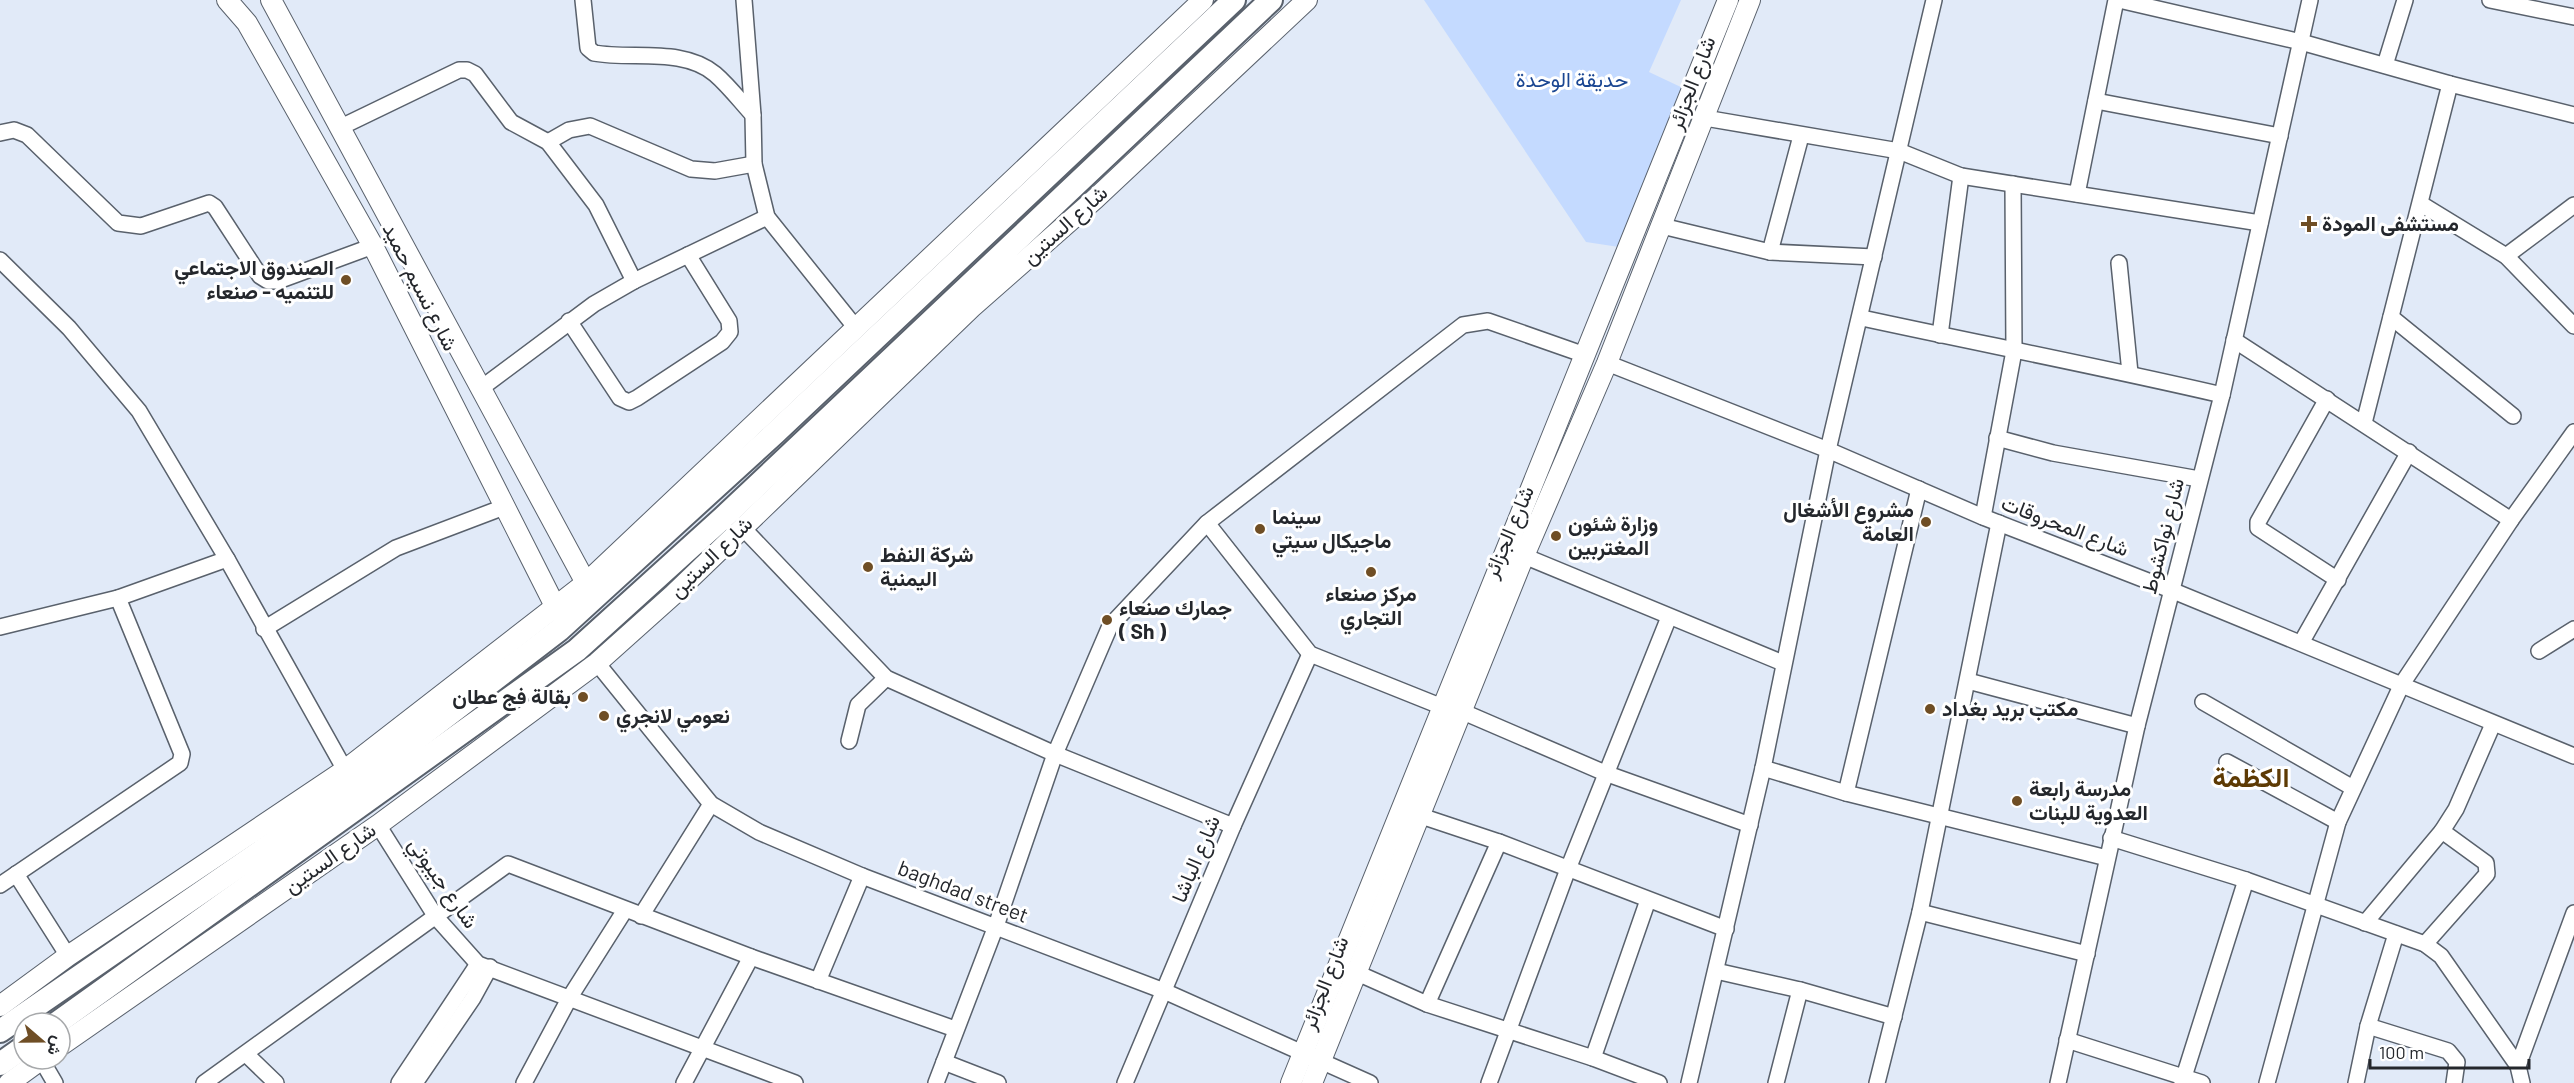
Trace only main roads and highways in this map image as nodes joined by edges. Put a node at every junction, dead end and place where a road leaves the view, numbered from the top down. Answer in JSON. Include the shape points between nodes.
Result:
{"nodes":[{"id":1,"x":227,"y":0,"type":"edge"},
{"id":2,"x":272,"y":0,"type":"edge"},
{"id":3,"x":1203,"y":0,"type":"edge"},
{"id":4,"x":1234,"y":0,"type":"edge"},
{"id":5,"x":1271,"y":0,"type":"edge"},
{"id":6,"x":1307,"y":0,"type":"edge"},
{"id":7,"x":1727,"y":1,"type":"edge"},
{"id":8,"x":1748,"y":5,"type":"edge"},
{"id":9,"x":1204,"y":28,"type":"junction"},
{"id":10,"x":1218,"y":47,"type":"junction"},
{"id":11,"x":399,"y":235,"type":"junction"},
{"id":12,"x":373,"y":246,"type":"junction"},
{"id":13,"x":1585,"y":355,"type":"junction"},
{"id":14,"x":1607,"y":363,"type":"junction"},
{"id":15,"x":849,"y":412,"type":"junction"},
{"id":16,"x":769,"y":426,"type":"junction"},
{"id":17,"x":586,"y":583,"type":"junction"},
{"id":18,"x":555,"y":606,"type":"junction"},
{"id":19,"x":1453,"y":710,"type":"junction"},
{"id":20,"x":349,"y":779,"type":"junction"},
{"id":21,"x":0,"y":1006,"type":"edge"},
{"id":22,"x":72,"y":1012,"type":"edge"},
{"id":23,"x":0,"y":1030,"type":"edge"},
{"id":24,"x":72,"y":1038,"type":"edge"},
{"id":25,"x":1312,"y":1057,"type":"junction"},
{"id":26,"x":26,"y":1071,"type":"edge"},
{"id":27,"x":9,"y":1083,"type":"edge"},
{"id":28,"x":1291,"y":1083,"type":"edge"},
{"id":29,"x":1312,"y":1083,"type":"edge"}],
"edges":[{"from":1,"to":12,"type":"main road","name":"شارع نسيم حميد","via":[[248,23]]},
{"from":2,"to":11,"type":"main road","name":"شارع نسيم حميد"},
{"from":3,"to":16,"type":"main road","via":[[856,328]]},
{"from":4,"to":9,"type":"highway"},
{"from":5,"to":10,"type":"highway","name":"شارع الستين"},
{"from":6,"to":15,"type":"main road","name":"شارع الستين","via":[[1095,199]]},
{"from":7,"to":8,"type":"main road"},
{"from":7,"to":13,"type":"main road","name":"شارع الجزائر"},
{"from":8,"to":14,"type":"main road","name":"شارع الجزائر"},
{"from":9,"to":10,"type":"highway"},
{"from":9,"to":16,"type":"highway"},
{"from":10,"to":15,"type":"highway","name":"شارع الستين"},
{"from":11,"to":12,"type":"main road"},
{"from":11,"to":17,"type":"main road","name":"شارع نسيم حميد"},
{"from":12,"to":18,"type":"main road","name":"شارع نسيم حميد"},
{"from":13,"to":14,"type":"main road"},
{"from":13,"to":19,"type":"main road","name":"شارع الجزائر"},
{"from":14,"to":19,"type":"main road","name":"شارع الجزائر"},
{"from":15,"to":22,"type":"highway","name":"شارع الستين","via":[[726,515],[577,650]]},
{"from":15,"to":24,"type":"main road","name":"شارع الستين","via":[[742,527],[597,663],[378,825]]},
{"from":16,"to":17,"type":"main road"},
{"from":16,"to":20,"type":"highway","via":[[559,630]]},
{"from":17,"to":18,"type":"main road"},
{"from":18,"to":20,"type":"main road"},
{"from":19,"to":25,"type":"main road","name":"شارع الجزائر"},
{"from":19,"to":25,"type":"main road","name":"شارع الجزائر","via":[[1418,815],[1355,972]]},
{"from":20,"to":21,"type":"main road","via":[[68,956]]},
{"from":20,"to":23,"type":"highway"},
{"from":25,"to":28,"type":"main road","name":"شارع الجزائر"},
{"from":25,"to":29,"type":"main road","name":"شارع الجزائر"},
{"from":26,"to":27,"type":"main road"}]}
